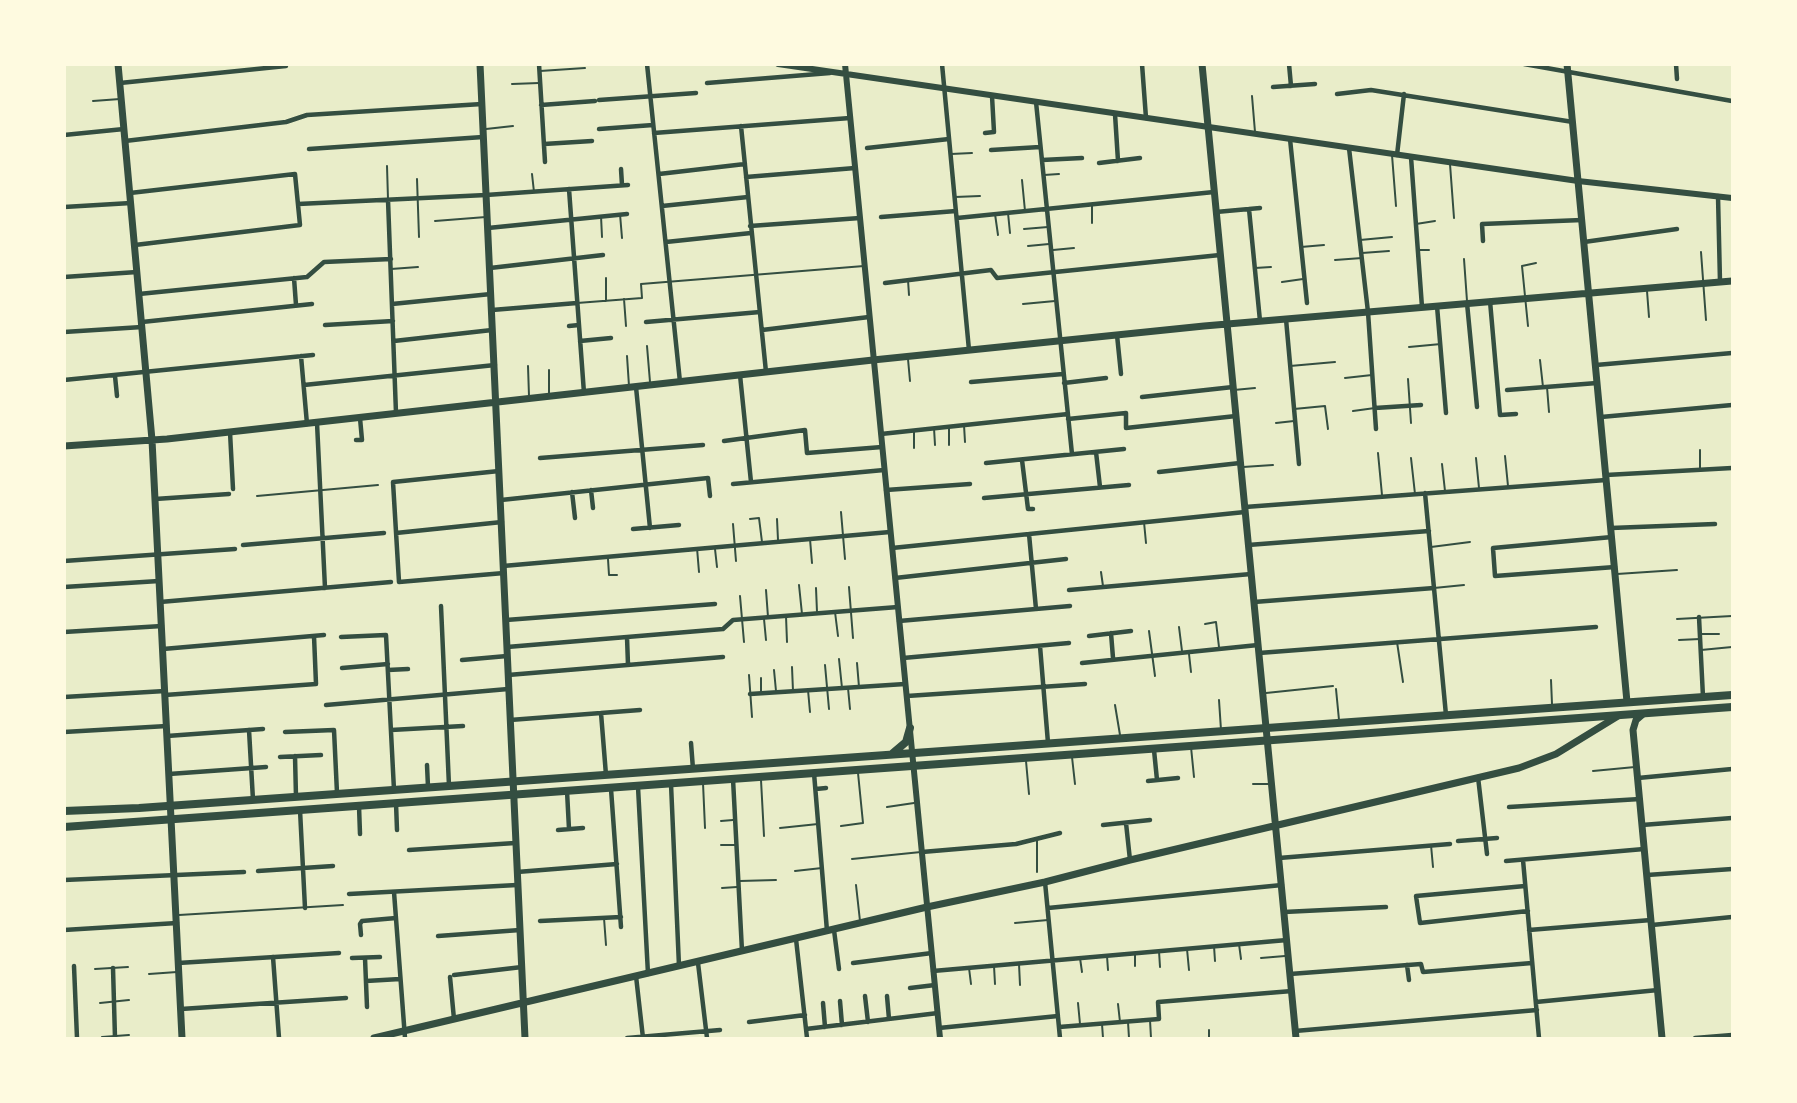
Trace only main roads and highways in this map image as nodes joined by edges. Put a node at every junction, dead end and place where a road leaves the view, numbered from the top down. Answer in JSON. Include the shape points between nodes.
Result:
{"nodes":[{"id":1,"x":118,"y":64,"type":"edge"},
{"id":2,"x":480,"y":64,"type":"edge"},
{"id":3,"x":1202,"y":64,"type":"edge"},
{"id":4,"x":1568,"y":68,"type":"edge"},
{"id":5,"x":1732,"y":281,"type":"edge"},
{"id":6,"x":1589,"y":293,"type":"junction"},
{"id":7,"x":1227,"y":324,"type":"junction"},
{"id":8,"x":497,"y":403,"type":"junction"},
{"id":9,"x":152,"y":440,"type":"junction"},
{"id":10,"x":64,"y":446,"type":"edge"},
{"id":11,"x":1732,"y":695,"type":"edge"},
{"id":12,"x":1627,"y":702,"type":"junction"},
{"id":13,"x":1732,"y":707,"type":"edge"},
{"id":14,"x":1644,"y":713,"type":"junction"},
{"id":15,"x":1618,"y":716,"type":"junction"},
{"id":16,"x":1421,"y":717,"type":"junction"},
{"id":17,"x":910,"y":728,"type":"road end"},
{"id":18,"x":1266,"y":728,"type":"junction"},
{"id":19,"x":1423,"y":729,"type":"junction"},
{"id":20,"x":1268,"y":741,"type":"junction"},
{"id":21,"x":891,"y":754,"type":"junction"},
{"id":22,"x":512,"y":782,"type":"junction"},
{"id":23,"x":513,"y":796,"type":"junction"},
{"id":24,"x":171,"y":806,"type":"junction"},
{"id":25,"x":131,"y":808,"type":"junction"},
{"id":26,"x":64,"y":811,"type":"edge"},
{"id":27,"x":171,"y":820,"type":"junction"},
{"id":28,"x":132,"y":822,"type":"junction"},
{"id":29,"x":1276,"y":825,"type":"junction"},
{"id":30,"x":64,"y":827,"type":"edge"},
{"id":31,"x":524,"y":1004,"type":"junction"},
{"id":32,"x":405,"y":1035,"type":"edge"},
{"id":33,"x":1296,"y":1035,"type":"edge"},
{"id":34,"x":182,"y":1038,"type":"edge"},
{"id":35,"x":374,"y":1038,"type":"edge"},
{"id":36,"x":525,"y":1038,"type":"edge"},
{"id":37,"x":1662,"y":1038,"type":"edge"}],
"edges":[{"from":1,"to":9,"type":"main road"},
{"from":2,"to":8,"type":"main road"},
{"from":3,"to":7,"type":"main road"},
{"from":4,"to":6,"type":"main road"},
{"from":5,"to":6,"type":"main road"},
{"from":6,"to":7,"type":"main road"},
{"from":6,"to":12,"type":"main road"},
{"from":7,"to":8,"type":"main road"},
{"from":7,"to":18,"type":"main road"},
{"from":8,"to":9,"type":"main road"},
{"from":8,"to":22,"type":"main road"},
{"from":9,"to":10,"type":"main road"},
{"from":9,"to":24,"type":"main road"},
{"from":11,"to":12,"type":"main road"},
{"from":12,"to":16,"type":"main road"},
{"from":13,"to":14,"type":"main road"},
{"from":14,"to":15,"type":"main road"},
{"from":14,"to":37,"type":"main road","via":[[1635,721],[1633,732]]},
{"from":15,"to":19,"type":"main road"},
{"from":15,"to":29,"type":"main road","via":[[1547,758],[1519,768]]},
{"from":16,"to":18,"type":"main road"},
{"from":16,"to":19,"type":"main road"},
{"from":17,"to":21,"type":"main road","via":[[906,742]]},
{"from":18,"to":20,"type":"main road"},
{"from":18,"to":21,"type":"main road"},
{"from":19,"to":20,"type":"main road"},
{"from":20,"to":23,"type":"main road"},
{"from":20,"to":29,"type":"main road"},
{"from":21,"to":22,"type":"main road"},
{"from":22,"to":23,"type":"main road"},
{"from":22,"to":24,"type":"main road"},
{"from":23,"to":27,"type":"main road"},
{"from":23,"to":31,"type":"main road"},
{"from":24,"to":25,"type":"main road"},
{"from":24,"to":27,"type":"main road"},
{"from":25,"to":26,"type":"main road"},
{"from":25,"to":28,"type":"main road","via":[[137,812]]},
{"from":27,"to":28,"type":"main road"},
{"from":27,"to":34,"type":"main road"},
{"from":28,"to":30,"type":"main road"},
{"from":29,"to":31,"type":"main road"},
{"from":29,"to":33,"type":"main road"},
{"from":31,"to":32,"type":"main road","via":[[454,1019]]},
{"from":31,"to":36,"type":"main road"},
{"from":32,"to":35,"type":"main road"}]}
